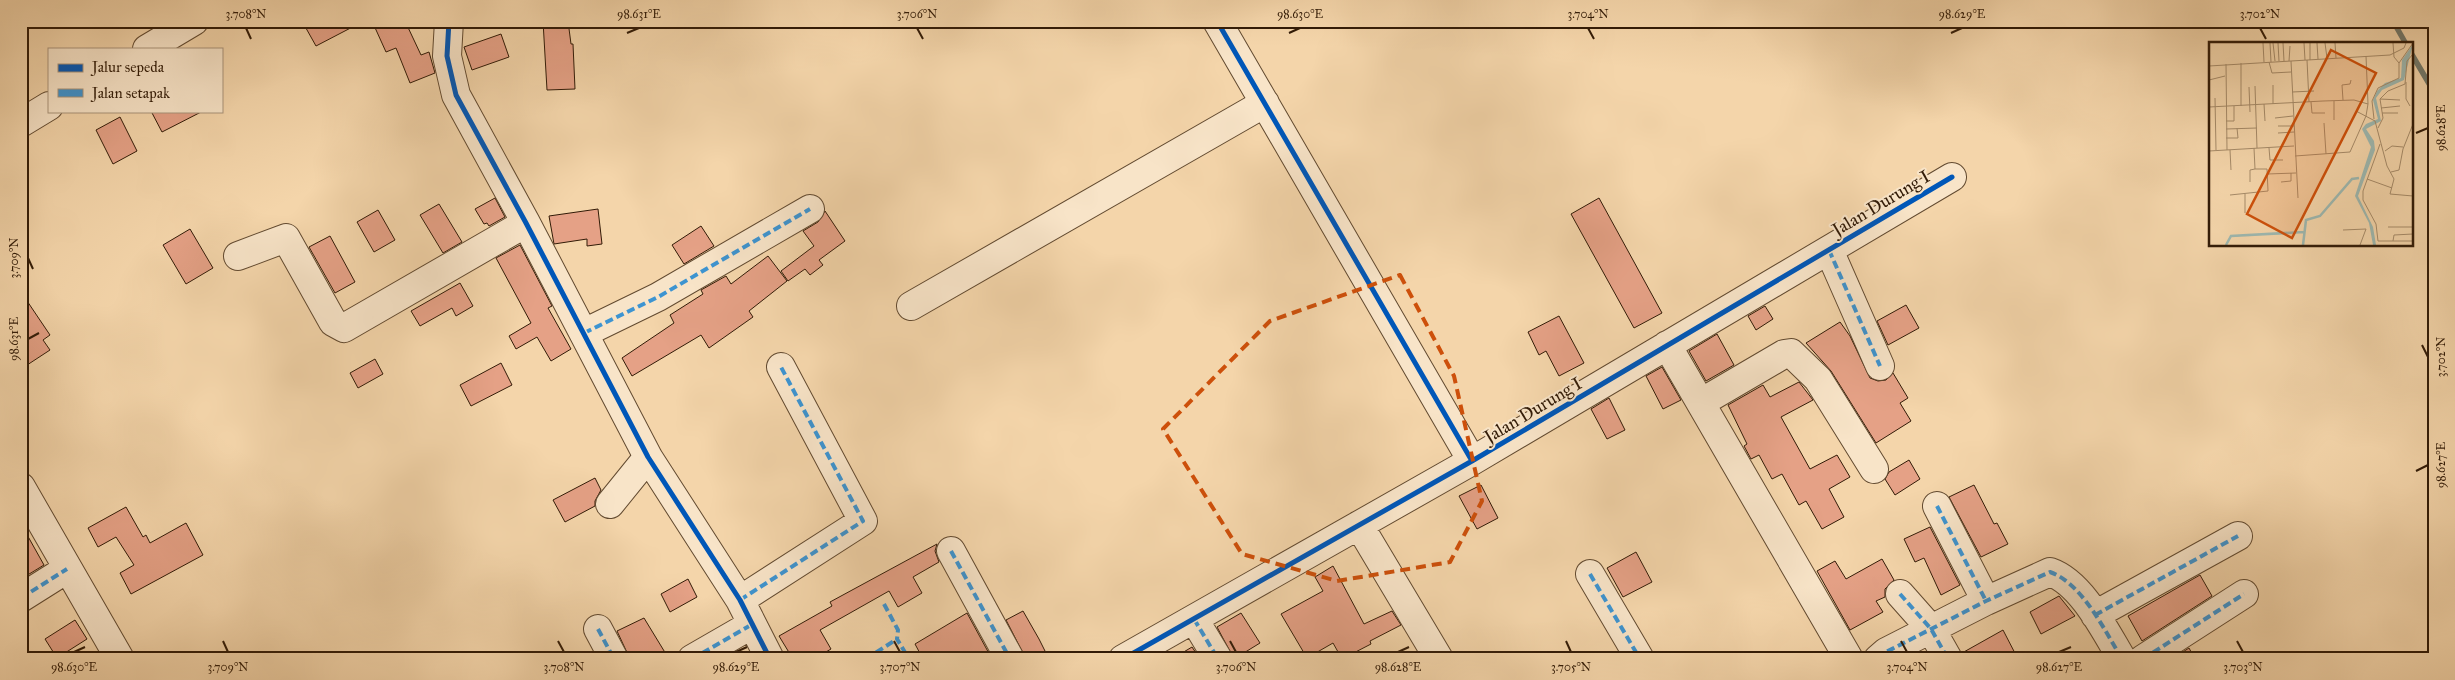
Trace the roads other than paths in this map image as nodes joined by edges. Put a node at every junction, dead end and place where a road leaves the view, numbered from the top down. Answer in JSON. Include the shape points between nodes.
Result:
{"nodes":[{"id":1,"x":194,"y":21,"type":"edge"},
{"id":2,"x":449,"y":21,"type":"edge"},
{"id":3,"x":1218,"y":21,"type":"edge"},
{"id":4,"x":149,"y":48,"type":"edge"},
{"id":5,"x":1265,"y":103,"type":"junction"},
{"id":6,"x":48,"y":107,"type":"edge"},
{"id":7,"x":21,"y":123,"type":"edge"},
{"id":8,"x":1952,"y":177,"type":"dead end"},
{"id":9,"x":810,"y":209,"type":"dead end"},
{"id":10,"x":526,"y":223,"type":"junction"},
{"id":11,"x":1829,"y":250,"type":"junction"},
{"id":12,"x":238,"y":256,"type":"dead end"},
{"id":13,"x":911,"y":306,"type":"dead end"},
{"id":14,"x":584,"y":333,"type":"junction"},
{"id":15,"x":1666,"y":346,"type":"junction"},
{"id":16,"x":1880,"y":366,"type":"dead end"},
{"id":17,"x":781,"y":367,"type":"dead end"},
{"id":18,"x":1702,"y":402,"type":"junction"},
{"id":19,"x":648,"y":457,"type":"junction"},
{"id":20,"x":1472,"y":461,"type":"junction"},
{"id":21,"x":1874,"y":469,"type":"dead end"},
{"id":22,"x":21,"y":487,"type":"edge"},
{"id":23,"x":610,"y":504,"type":"dead end"},
{"id":24,"x":1937,"y":506,"type":"dead end"},
{"id":25,"x":1359,"y":525,"type":"junction"},
{"id":26,"x":2238,"y":536,"type":"dead end"},
{"id":27,"x":951,"y":551,"type":"dead end"},
{"id":28,"x":67,"y":569,"type":"junction"},
{"id":29,"x":1590,"y":574,"type":"dead end"},
{"id":30,"x":1900,"y":594,"type":"dead end"},
{"id":31,"x":2244,"y":594,"type":"dead end"},
{"id":32,"x":21,"y":598,"type":"edge"},
{"id":33,"x":740,"y":600,"type":"junction"},
{"id":34,"x":1986,"y":601,"type":"junction"},
{"id":35,"x":2095,"y":615,"type":"junction"},
{"id":36,"x":1194,"y":619,"type":"junction"},
{"id":37,"x":751,"y":625,"type":"junction"},
{"id":38,"x":598,"y":629,"type":"dead end"},
{"id":39,"x":1931,"y":629,"type":"junction"},
{"id":40,"x":1884,"y":656,"type":"edge"},
{"id":41,"x":1125,"y":658,"type":"edge"},
{"id":42,"x":120,"y":659,"type":"edge"},
{"id":43,"x":614,"y":659,"type":"edge"},
{"id":44,"x":692,"y":659,"type":"edge"},
{"id":45,"x":770,"y":659,"type":"edge"},
{"id":46,"x":1010,"y":659,"type":"edge"},
{"id":47,"x":1218,"y":659,"type":"edge"},
{"id":48,"x":1439,"y":659,"type":"edge"},
{"id":49,"x":1640,"y":659,"type":"edge"},
{"id":50,"x":1849,"y":659,"type":"edge"},
{"id":51,"x":1948,"y":659,"type":"edge"},
{"id":52,"x":2122,"y":659,"type":"edge"},
{"id":53,"x":2143,"y":659,"type":"edge"}],
"edges":[{"from":1,"to":4,"type":"street"},
{"from":2,"to":10,"type":"street","via":[[447,56],[456,95]]},
{"from":3,"to":5,"type":"street"},
{"from":5,"to":13,"type":"street"},
{"from":5,"to":20,"type":"street"},
{"from":6,"to":7,"type":"street"},
{"from":8,"to":11,"type":"street","name":"Jalan Durung I"},
{"from":9,"to":14,"type":"street","via":[[658,297]]},
{"from":10,"to":12,"type":"street","via":[[344,328],[332,322],[286,238]]},
{"from":10,"to":14,"type":"street"},
{"from":11,"to":15,"type":"street","name":"Jalan Durung I"},
{"from":11,"to":16,"type":"street"},
{"from":14,"to":19,"type":"street"},
{"from":15,"to":18,"type":"street"},
{"from":15,"to":20,"type":"street","name":"Jalan Durung I"},
{"from":17,"to":33,"type":"street","via":[[863,521]]},
{"from":18,"to":21,"type":"street","via":[[1784,354],[1791,353],[1818,379]]},
{"from":18,"to":50,"type":"street"},
{"from":19,"to":23,"type":"street"},
{"from":19,"to":33,"type":"street"},
{"from":20,"to":25,"type":"street","name":"Jalan Durung I"},
{"from":22,"to":28,"type":"street"},
{"from":24,"to":34,"type":"street"},
{"from":25,"to":36,"type":"street","name":"Jalan Durung I"},
{"from":25,"to":48,"type":"street"},
{"from":26,"to":35,"type":"street"},
{"from":27,"to":46,"type":"street"},
{"from":28,"to":32,"type":"street"},
{"from":28,"to":42,"type":"street"},
{"from":29,"to":49,"type":"street"},
{"from":30,"to":39,"type":"street"},
{"from":31,"to":53,"type":"street"},
{"from":33,"to":37,"type":"street"},
{"from":34,"to":35,"type":"street","via":[[2050,572],[2069,582]]},
{"from":34,"to":39,"type":"street"},
{"from":35,"to":52,"type":"street"},
{"from":36,"to":41,"type":"street","name":"Jalan Durung I"},
{"from":36,"to":47,"type":"street"},
{"from":37,"to":44,"type":"street"},
{"from":37,"to":45,"type":"street"},
{"from":38,"to":43,"type":"street"},
{"from":39,"to":40,"type":"street"},
{"from":39,"to":51,"type":"street"}]}
